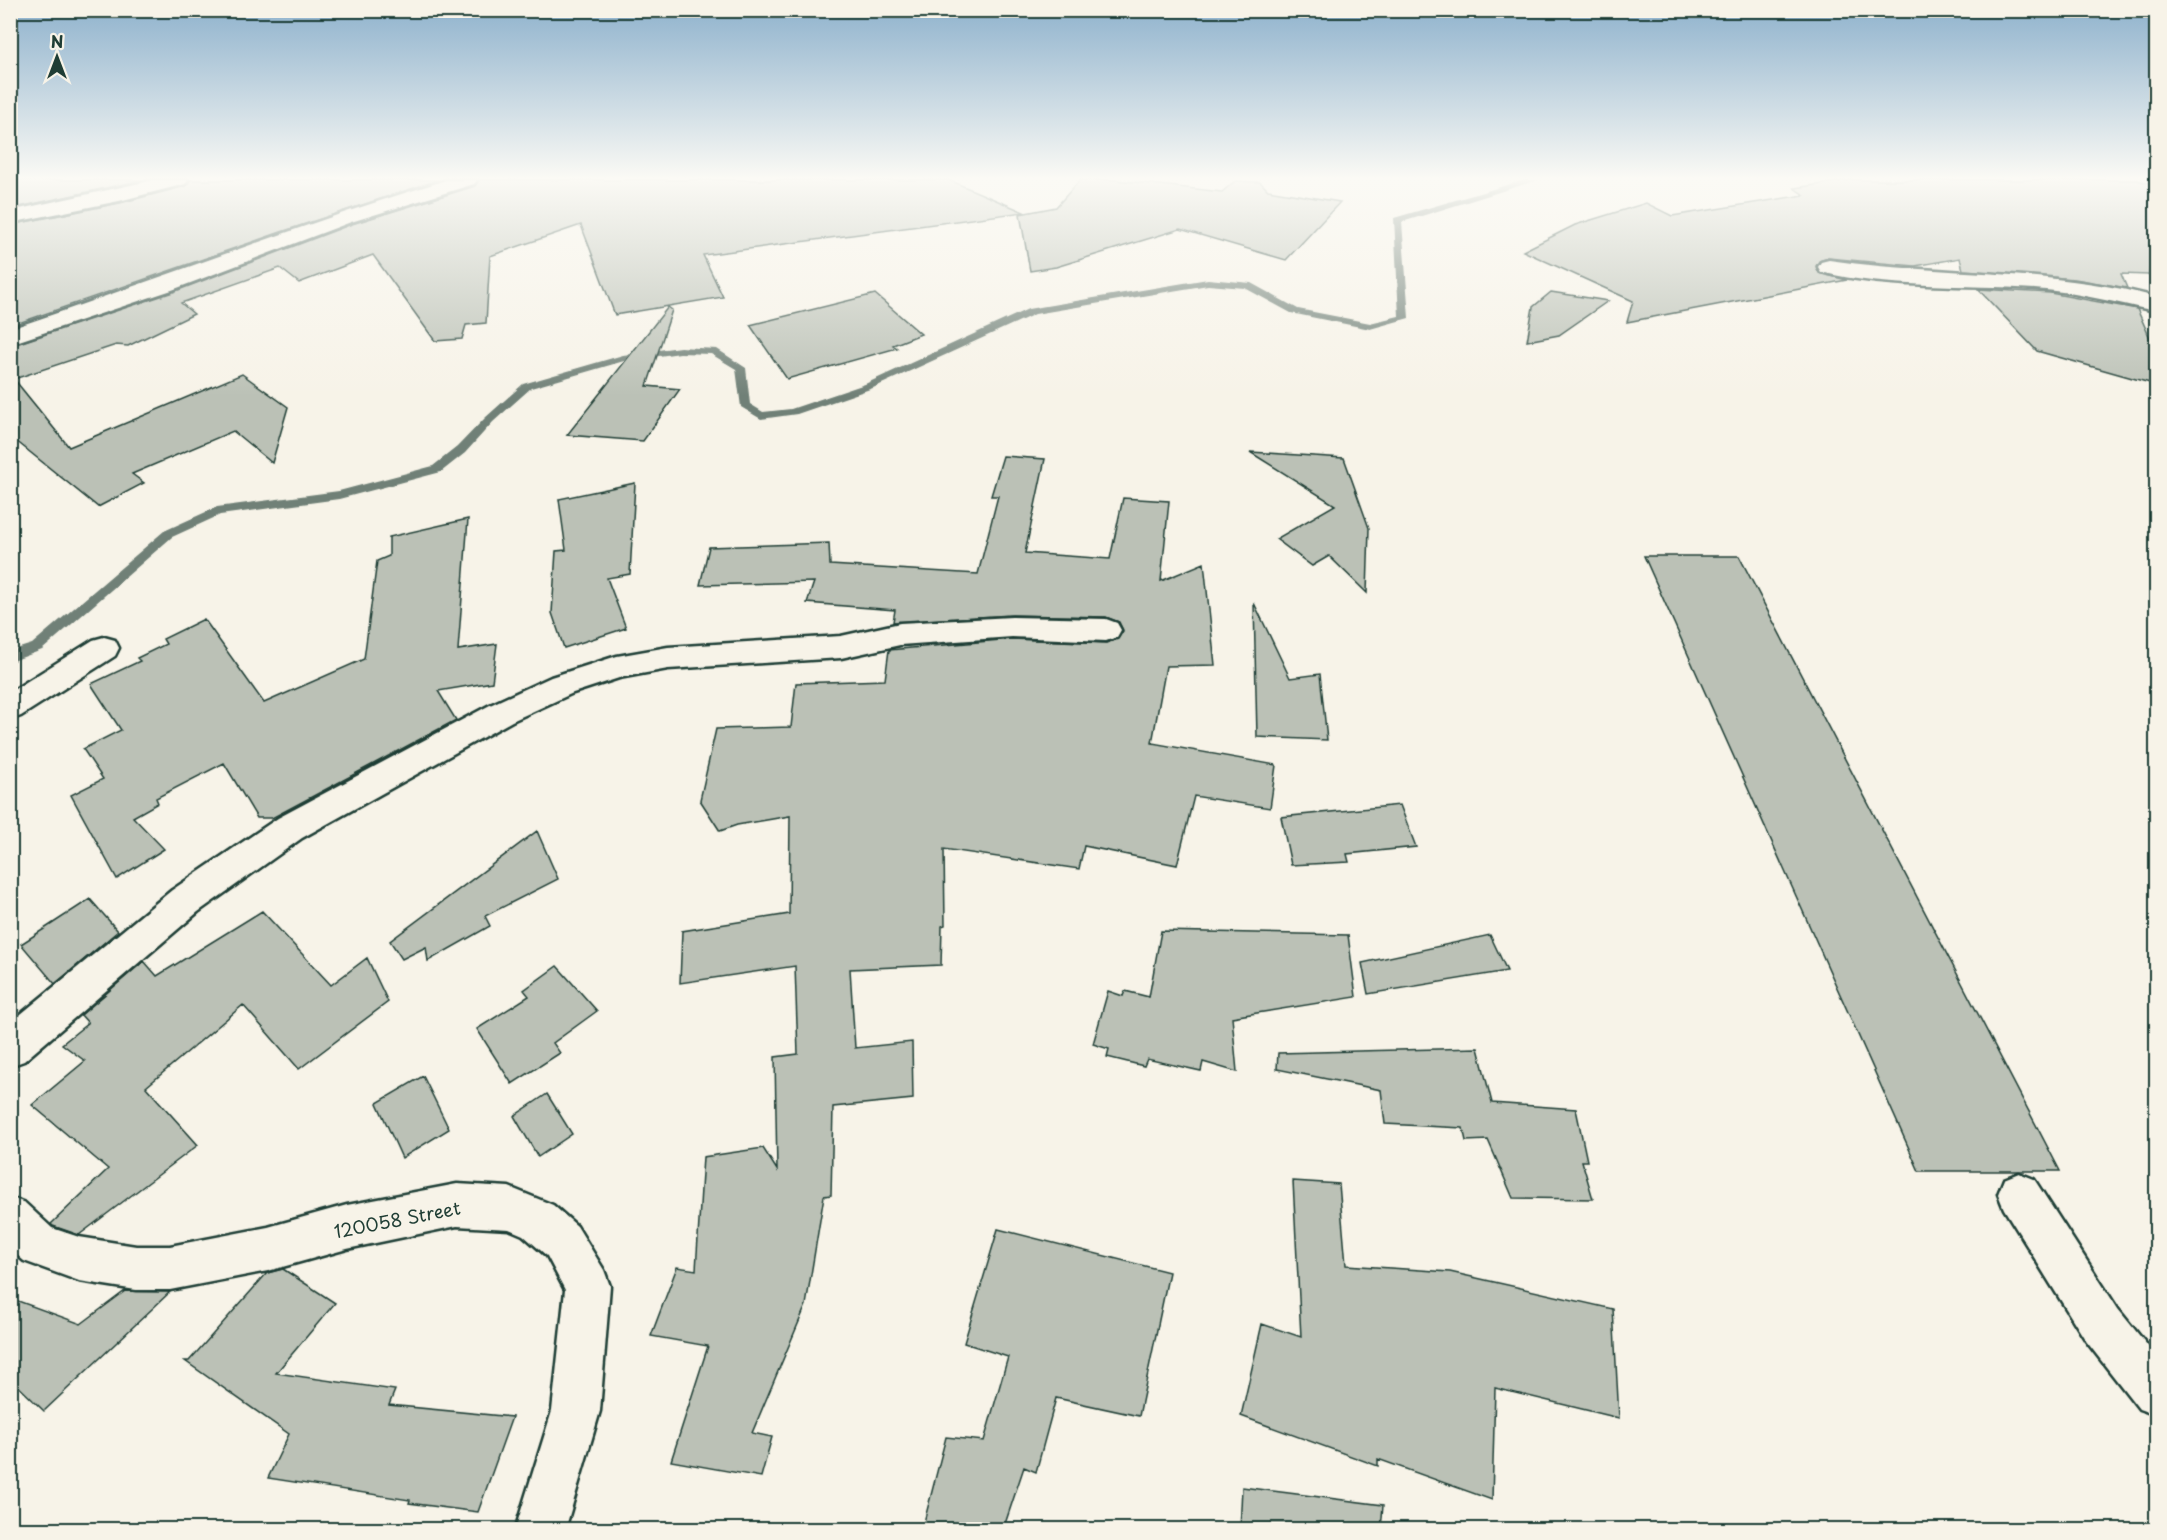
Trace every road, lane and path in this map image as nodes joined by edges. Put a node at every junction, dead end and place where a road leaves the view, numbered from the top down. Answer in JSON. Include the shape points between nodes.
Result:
{"nodes":[{"id":1,"x":253,"y":252,"type":"edge"},
{"id":2,"x":1829,"y":267,"type":"dead end"},
{"id":3,"x":2157,"y":303,"type":"edge"},
{"id":4,"x":10,"y":337,"type":"edge"},
{"id":5,"x":1106,"y":630,"type":"dead end"},
{"id":6,"x":104,"y":648,"type":"dead end"},
{"id":7,"x":10,"y":708,"type":"edge"},
{"id":8,"x":10,"y":1047,"type":"edge"},
{"id":9,"x":2019,"y":1194,"type":"dead end"},
{"id":10,"x":10,"y":1218,"type":"edge"},
{"id":11,"x":2157,"y":1392,"type":"edge"},
{"id":12,"x":540,"y":1530,"type":"edge"}],
"edges":[{"from":1,"to":4,"type":"street"},
{"from":2,"to":3,"type":"street","via":[[1894,276],[2048,284]]},
{"from":5,"to":8,"type":"street","via":[[1012,627],[900,634],[841,646],[668,658],[617,667],[562,686],[501,713],[290,828],[184,901]]},
{"from":6,"to":7,"type":"street"},
{"from":9,"to":11,"type":"street","via":[[2102,1325]]},
{"from":10,"to":12,"type":"street","name":"120058 Street","via":[[39,1246],[79,1259],[136,1268],[170,1268],[457,1205],[509,1208],[538,1220],[562,1241],[588,1286],[576,1411]]}]}
